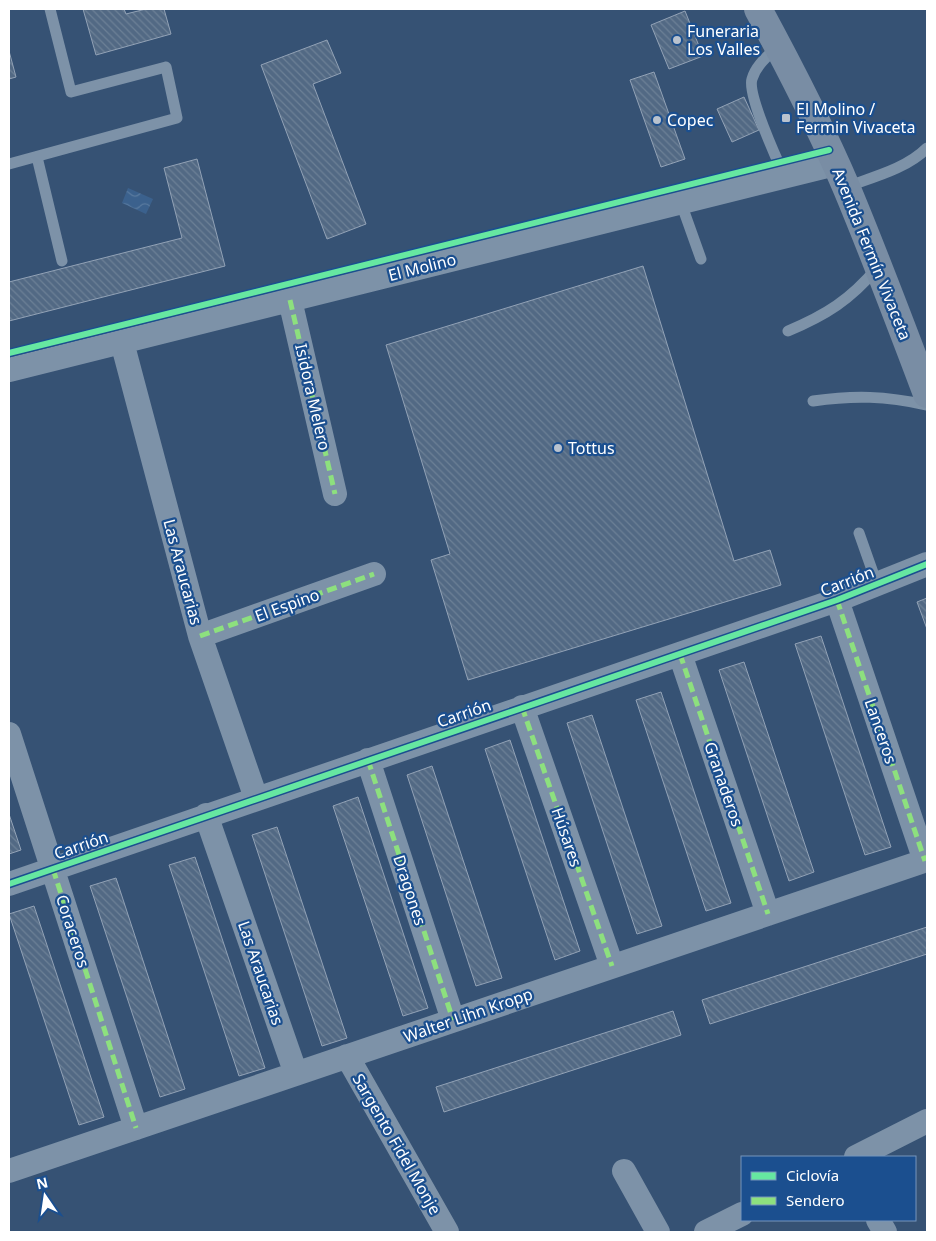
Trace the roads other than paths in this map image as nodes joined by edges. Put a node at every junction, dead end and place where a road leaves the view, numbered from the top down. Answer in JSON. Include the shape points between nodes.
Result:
{"nodes":[{"id":1,"x":50,"y":9,"type":"edge"},
{"id":2,"x":758,"y":9,"type":"edge"},
{"id":3,"x":778,"y":46,"type":"junction"},
{"id":4,"x":927,"y":148,"type":"edge"},
{"id":5,"x":37,"y":157,"type":"junction"},
{"id":6,"x":9,"y":164,"type":"edge"},
{"id":7,"x":841,"y":176,"type":"junction"},
{"id":8,"x":784,"y":177,"type":"junction"},
{"id":9,"x":681,"y":203,"type":"junction"},
{"id":10,"x":701,"y":259,"type":"dead end"},
{"id":11,"x":62,"y":261,"type":"dead end"},
{"id":12,"x":879,"y":266,"type":"junction"},
{"id":13,"x":290,"y":300,"type":"junction"},
{"id":14,"x":788,"y":331,"type":"dead end"},
{"id":15,"x":122,"y":342,"type":"junction"},
{"id":16,"x":9,"y":370,"type":"edge"},
{"id":17,"x":927,"y":394,"type":"edge"},
{"id":18,"x":812,"y":401,"type":"dead end"},
{"id":19,"x":927,"y":405,"type":"edge"},
{"id":20,"x":335,"y":494,"type":"dead end"},
{"id":21,"x":859,"y":532,"type":"dead end"},
{"id":22,"x":927,"y":564,"type":"edge"},
{"id":23,"x":374,"y":574,"type":"dead end"},
{"id":24,"x":877,"y":584,"type":"junction"},
{"id":25,"x":837,"y":600,"type":"junction"},
{"id":26,"x":200,"y":636,"type":"junction"},
{"id":27,"x":680,"y":654,"type":"junction"},
{"id":28,"x":522,"y":707,"type":"junction"},
{"id":29,"x":9,"y":734,"type":"edge"},
{"id":30,"x":368,"y":760,"type":"junction"},
{"id":31,"x":256,"y":798,"type":"junction"},
{"id":32,"x":206,"y":815,"type":"junction"},
{"id":33,"x":926,"y":860,"type":"edge"},
{"id":34,"x":53,"y":869,"type":"junction"},
{"id":35,"x":9,"y":884,"type":"edge"},
{"id":36,"x":768,"y":914,"type":"junction"},
{"id":37,"x":612,"y":966,"type":"junction"},
{"id":38,"x":453,"y":1020,"type":"junction"},
{"id":39,"x":347,"y":1056,"type":"junction"},
{"id":40,"x":296,"y":1074,"type":"junction"},
{"id":41,"x":927,"y":1121,"type":"edge"},
{"id":42,"x":136,"y":1128,"type":"junction"},
{"id":43,"x":858,"y":1156,"type":"edge"},
{"id":44,"x":624,"y":1170,"type":"dead end"},
{"id":45,"x":9,"y":1171,"type":"edge"},
{"id":46,"x":741,"y":1214,"type":"edge"},
{"id":47,"x":879,"y":1221,"type":"edge"},
{"id":48,"x":447,"y":1232,"type":"edge"},
{"id":49,"x":658,"y":1232,"type":"edge"},
{"id":50,"x":706,"y":1232,"type":"edge"},
{"id":51,"x":885,"y":1232,"type":"edge"}],
"edges":[{"from":1,"to":5,"type":"lane","via":[[71,92],[166,67],[177,118]]},
{"from":2,"to":3,"type":"main road","name":"Avenida Fermín Vivaceta"},
{"from":3,"to":7,"type":"main road","name":"Avenida Fermín Vivaceta"},
{"from":3,"to":8,"type":"lane","via":[[757,67],[751,81],[753,96]]},
{"from":4,"to":7,"type":"lane","via":[[901,166]]},
{"from":5,"to":6,"type":"lane"},
{"from":5,"to":11,"type":"lane"},
{"from":7,"to":8,"type":"street","name":"El Molino"},
{"from":7,"to":12,"type":"main road","name":"Avenida Fermín Vivaceta"},
{"from":8,"to":9,"type":"street","name":"El Molino"},
{"from":9,"to":10,"type":"lane"},
{"from":9,"to":13,"type":"street","name":"El Molino"},
{"from":12,"to":14,"type":"lane","via":[[839,305]]},
{"from":12,"to":17,"type":"main road","name":"Avenida Fermín Vivaceta"},
{"from":13,"to":15,"type":"street","name":"El Molino"},
{"from":13,"to":20,"type":"street","name":"Isidora Melero"},
{"from":15,"to":16,"type":"street","name":"El Molino"},
{"from":15,"to":26,"type":"street","name":"Las Araucarias"},
{"from":18,"to":19,"type":"lane","via":[[871,396]]},
{"from":21,"to":24,"type":"lane"},
{"from":22,"to":24,"type":"street","name":"Carrión"},
{"from":23,"to":26,"type":"street","name":"El Espino"},
{"from":24,"to":25,"type":"street","name":"Carrión"},
{"from":25,"to":27,"type":"street","name":"Carrión"},
{"from":25,"to":33,"type":"street","name":"Lanceros"},
{"from":26,"to":31,"type":"street","name":"Las Araucarias"},
{"from":27,"to":28,"type":"street","name":"Carrión"},
{"from":27,"to":36,"type":"street","name":"Granaderos"},
{"from":28,"to":30,"type":"street","name":"Carrión"},
{"from":28,"to":37,"type":"street","name":"Húsares"},
{"from":29,"to":34,"type":"street","name":"Coraceros"},
{"from":30,"to":31,"type":"street","name":"Carrión"},
{"from":30,"to":38,"type":"street","name":"Dragones"},
{"from":31,"to":32,"type":"street","name":"Carrión"},
{"from":32,"to":34,"type":"street","name":"Carrión"},
{"from":32,"to":40,"type":"street","name":"Las Araucarias"},
{"from":33,"to":36,"type":"street","name":"Walter Lihn Kropp"},
{"from":34,"to":35,"type":"street","name":"Carrión"},
{"from":34,"to":42,"type":"street","name":"Coraceros"},
{"from":36,"to":37,"type":"street","name":"Walter Lihn Kropp"},
{"from":37,"to":38,"type":"street","name":"Walter Lihn Kropp"},
{"from":38,"to":39,"type":"street","name":"Walter Lihn Kropp"},
{"from":39,"to":40,"type":"street","name":"Walter Lihn Kropp"},
{"from":39,"to":48,"type":"street","name":"Sargento Fidel Monje"},
{"from":40,"to":42,"type":"street","name":"Walter Lihn Kropp"},
{"from":41,"to":43,"type":"street"},
{"from":42,"to":45,"type":"street","name":"Walter Lihn Kropp"},
{"from":44,"to":49,"type":"street"},
{"from":46,"to":50,"type":"street"},
{"from":47,"to":51,"type":"street"}]}
